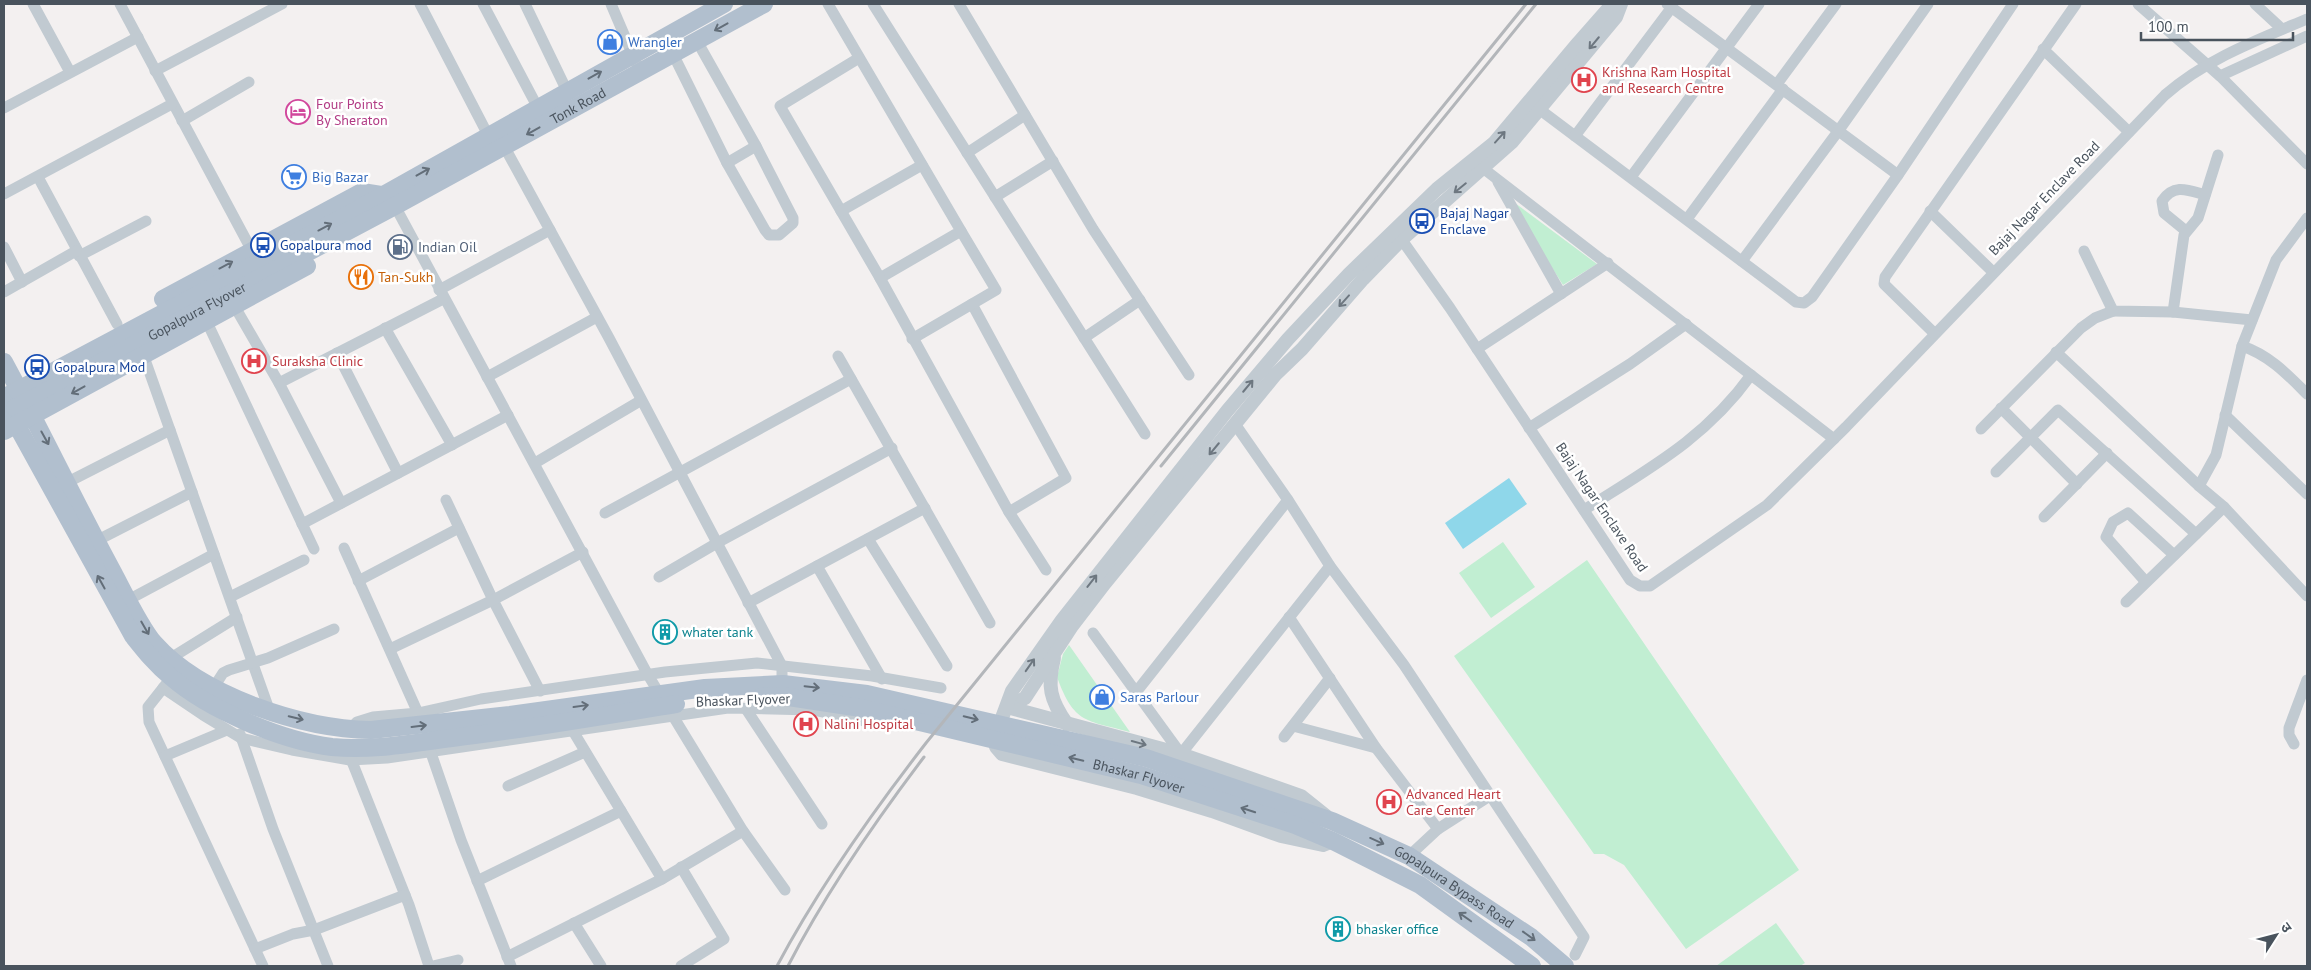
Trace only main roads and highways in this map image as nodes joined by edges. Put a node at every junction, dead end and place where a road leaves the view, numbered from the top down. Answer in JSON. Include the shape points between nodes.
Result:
{"nodes":[{"id":1,"x":724,"y":4,"type":"edge"},
{"id":2,"x":764,"y":4,"type":"edge"},
{"id":3,"x":389,"y":203,"type":"junction"},
{"id":4,"x":346,"y":224,"type":"junction"},
{"id":5,"x":162,"y":299,"type":"junction"},
{"id":6,"x":181,"y":334,"type":"junction"},
{"id":7,"x":4,"y":362,"type":"edge"},
{"id":8,"x":9,"y":382,"type":"edge"},
{"id":9,"x":4,"y":397,"type":"edge"},
{"id":10,"x":4,"y":402,"type":"edge"},
{"id":11,"x":32,"y":415,"type":"junction"},
{"id":12,"x":8,"y":423,"type":"edge"},
{"id":13,"x":1298,"y":817,"type":"junction"},
{"id":14,"x":1332,"y":821,"type":"joint"},
{"id":15,"x":1333,"y":841,"type":"joint"},
{"id":16,"x":1570,"y":961,"type":"edge"},
{"id":17,"x":1532,"y":966,"type":"edge"}],
"edges":[{"from":3,"to":1,"type":"main road","name":"Tonk Road","one_way":true,"via":[[488,135]]},
{"from":2,"to":3,"type":"main road","name":"Tonk Road","one_way":true,"via":[[504,146]]},
{"from":3,"to":4,"type":"main road","name":"Gopalpura Flyover"},
{"from":5,"to":3,"type":"main road","one_way":true,"via":[[362,192]]},
{"from":3,"to":6,"type":"main road","via":[[382,223]]},
{"from":9,"to":4,"type":"main road","name":"Gopalpura Flyover","one_way":true},
{"from":4,"to":12,"type":"main road","name":"Gopalpura Flyover"},
{"from":5,"to":6,"type":"main road"},
{"from":5,"to":8,"type":"main road"},
{"from":6,"to":11,"type":"main road","one_way":true},
{"from":7,"to":8,"type":"main road","name":"Bhaskar Flyover"},
{"from":8,"to":11,"type":"main road","name":"Bhaskar Flyover"},
{"from":10,"to":12,"type":"main road","name":"Bhaskar Flyover"},
{"from":11,"to":12,"type":"main road"},
{"from":11,"to":13,"type":"main road","name":"Bhaskar Flyover","one_way":true,"via":[[96,541],[153,642],[214,687],[270,712],[349,730],[371,730],[705,688],[783,684],[867,694],[1146,758]]},
{"from":13,"to":12,"type":"main road","name":"Bhaskar Flyover","one_way":true,"via":[[1141,775],[861,708],[782,696],[703,700],[349,754],[230,723],[192,693],[167,683],[133,636]]},
{"from":13,"to":14,"type":"main road","name":"Bhaskar Flyover"},
{"from":13,"to":15,"type":"main road","name":"Bhaskar Flyover"},
{"from":14,"to":16,"type":"main road","name":"Gopalpura Bypass Road","one_way":true,"via":[[1409,856]]},
{"from":17,"to":15,"type":"main road","name":"Gopalpura Bypass Road","one_way":true,"via":[[1420,885]]}]}
